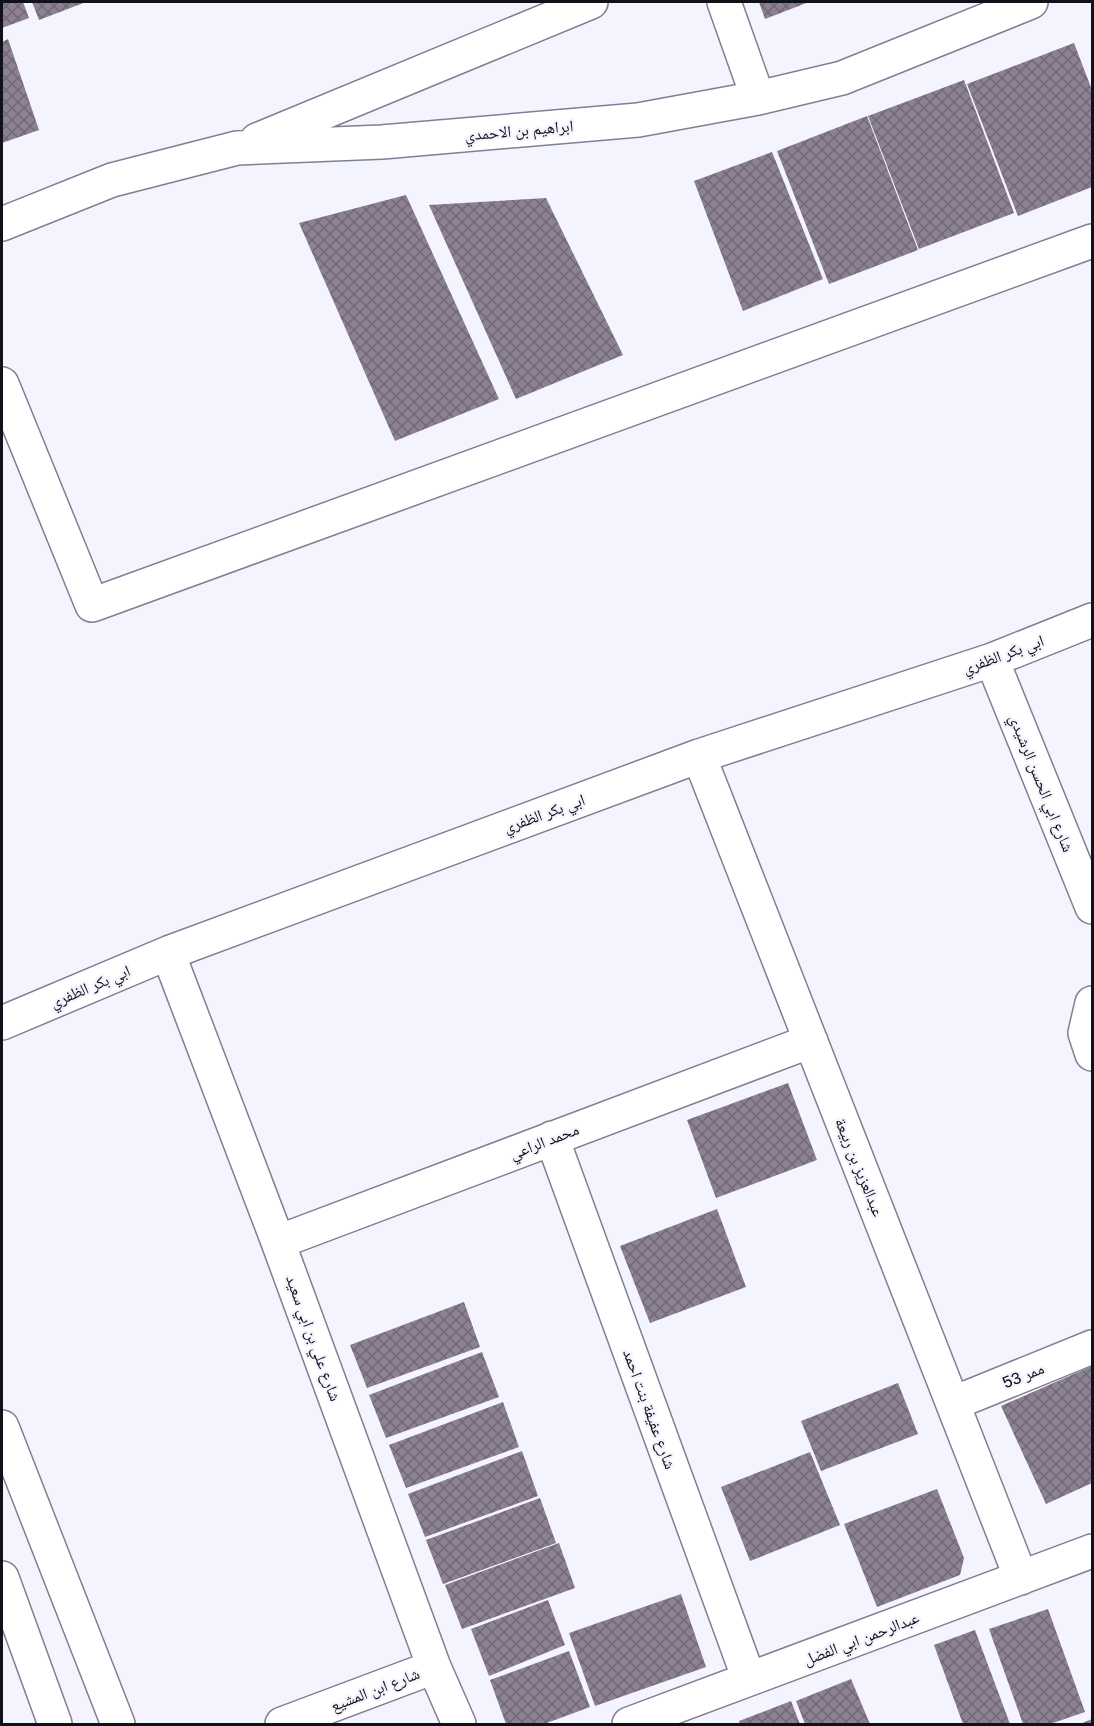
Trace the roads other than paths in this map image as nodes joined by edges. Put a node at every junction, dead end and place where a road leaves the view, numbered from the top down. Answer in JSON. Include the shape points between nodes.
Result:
{"nodes":[{"id":1,"x":591,"y":2,"type":"edge"},
{"id":2,"x":724,"y":2,"type":"edge"},
{"id":3,"x":1031,"y":2,"type":"edge"},
{"id":4,"x":758,"y":98,"type":"junction"},
{"id":5,"x":237,"y":148,"type":"junction"},
{"id":6,"x":2,"y":224,"type":"edge"},
{"id":7,"x":1092,"y":242,"type":"edge"},
{"id":8,"x":2,"y":384,"type":"edge"},
{"id":9,"x":1092,"y":620,"type":"edge"},
{"id":10,"x":992,"y":660,"type":"junction"},
{"id":11,"x":699,"y":756,"type":"junction"},
{"id":12,"x":1092,"y":907,"type":"edge"},
{"id":13,"x":168,"y":953,"type":"junction"},
{"id":14,"x":2,"y":1023,"type":"edge"},
{"id":15,"x":811,"y":1041,"type":"junction"},
{"id":16,"x":552,"y":1138,"type":"junction"},
{"id":17,"x":278,"y":1242,"type":"junction"},
{"id":18,"x":1092,"y":1347,"type":"edge"},
{"id":19,"x":954,"y":1403,"type":"junction"},
{"id":20,"x":2,"y":1427,"type":"edge"},
{"id":21,"x":1092,"y":1551,"type":"edge"},
{"id":22,"x":2,"y":1578,"type":"edge"},
{"id":23,"x":1021,"y":1578,"type":"junction"},
{"id":24,"x":434,"y":1666,"type":"junction"},
{"id":25,"x":749,"y":1680,"type":"junction"},
{"id":26,"x":55,"y":1725,"type":"edge"},
{"id":27,"x":118,"y":1725,"type":"edge"},
{"id":28,"x":282,"y":1725,"type":"edge"},
{"id":29,"x":459,"y":1725,"type":"edge"},
{"id":30,"x":629,"y":1725,"type":"edge"}],
"edges":[{"from":1,"to":5,"type":"street"},
{"from":2,"to":4,"type":"street"},
{"from":3,"to":4,"type":"street","name":"ابراهيم بن الاحمدي","via":[[842,78]]},
{"from":4,"to":5,"type":"street","name":"ابراهيم بن الاحمدي","via":[[638,120],[382,142]]},
{"from":5,"to":6,"type":"street","name":"ابراهيم بن الاحمدي","via":[[112,180]]},
{"from":7,"to":8,"type":"street","via":[[92,605]]},
{"from":9,"to":10,"type":"street","name":"ابي بكر الظفري"},
{"from":10,"to":11,"type":"street","name":"ابي بكر الظفري"},
{"from":10,"to":12,"type":"street","name":"شارع ابي الحسن الرشيدي"},
{"from":11,"to":13,"type":"street","name":"ابي بكر الظفري"},
{"from":11,"to":15,"type":"street","name":"عبدالعزيز بن ربيعة"},
{"from":13,"to":14,"type":"street","name":"ابي بكر الظفري"},
{"from":13,"to":17,"type":"street","name":"شارع علي بن ابي سعيد"},
{"from":15,"to":16,"type":"street","name":"محمد الراعي"},
{"from":15,"to":19,"type":"street","name":"عبدالعزيز بن ربيعة"},
{"from":16,"to":17,"type":"street","name":"محمد الراعي"},
{"from":16,"to":25,"type":"street","name":"شارع عفيفة بنت احمد"},
{"from":17,"to":24,"type":"street","name":"شارع علي بن ابي سعيد"},
{"from":18,"to":19,"type":"street","name":"ممر 53"},
{"from":19,"to":23,"type":"street","name":"عبدالعزيز بن ربيعة"},
{"from":20,"to":27,"type":"street"},
{"from":21,"to":23,"type":"street","name":"عبدالرحمن ابي الفضل"},
{"from":22,"to":26,"type":"street"},
{"from":23,"to":25,"type":"street","name":"عبدالرحمن ابي الفضل"},
{"from":24,"to":28,"type":"street","name":"شارع ابن المشيع"},
{"from":24,"to":29,"type":"street","name":"شارع علي بن ابي سعيد"},
{"from":25,"to":30,"type":"street","name":"عبدالرحمن ابي الفضل"}]}
